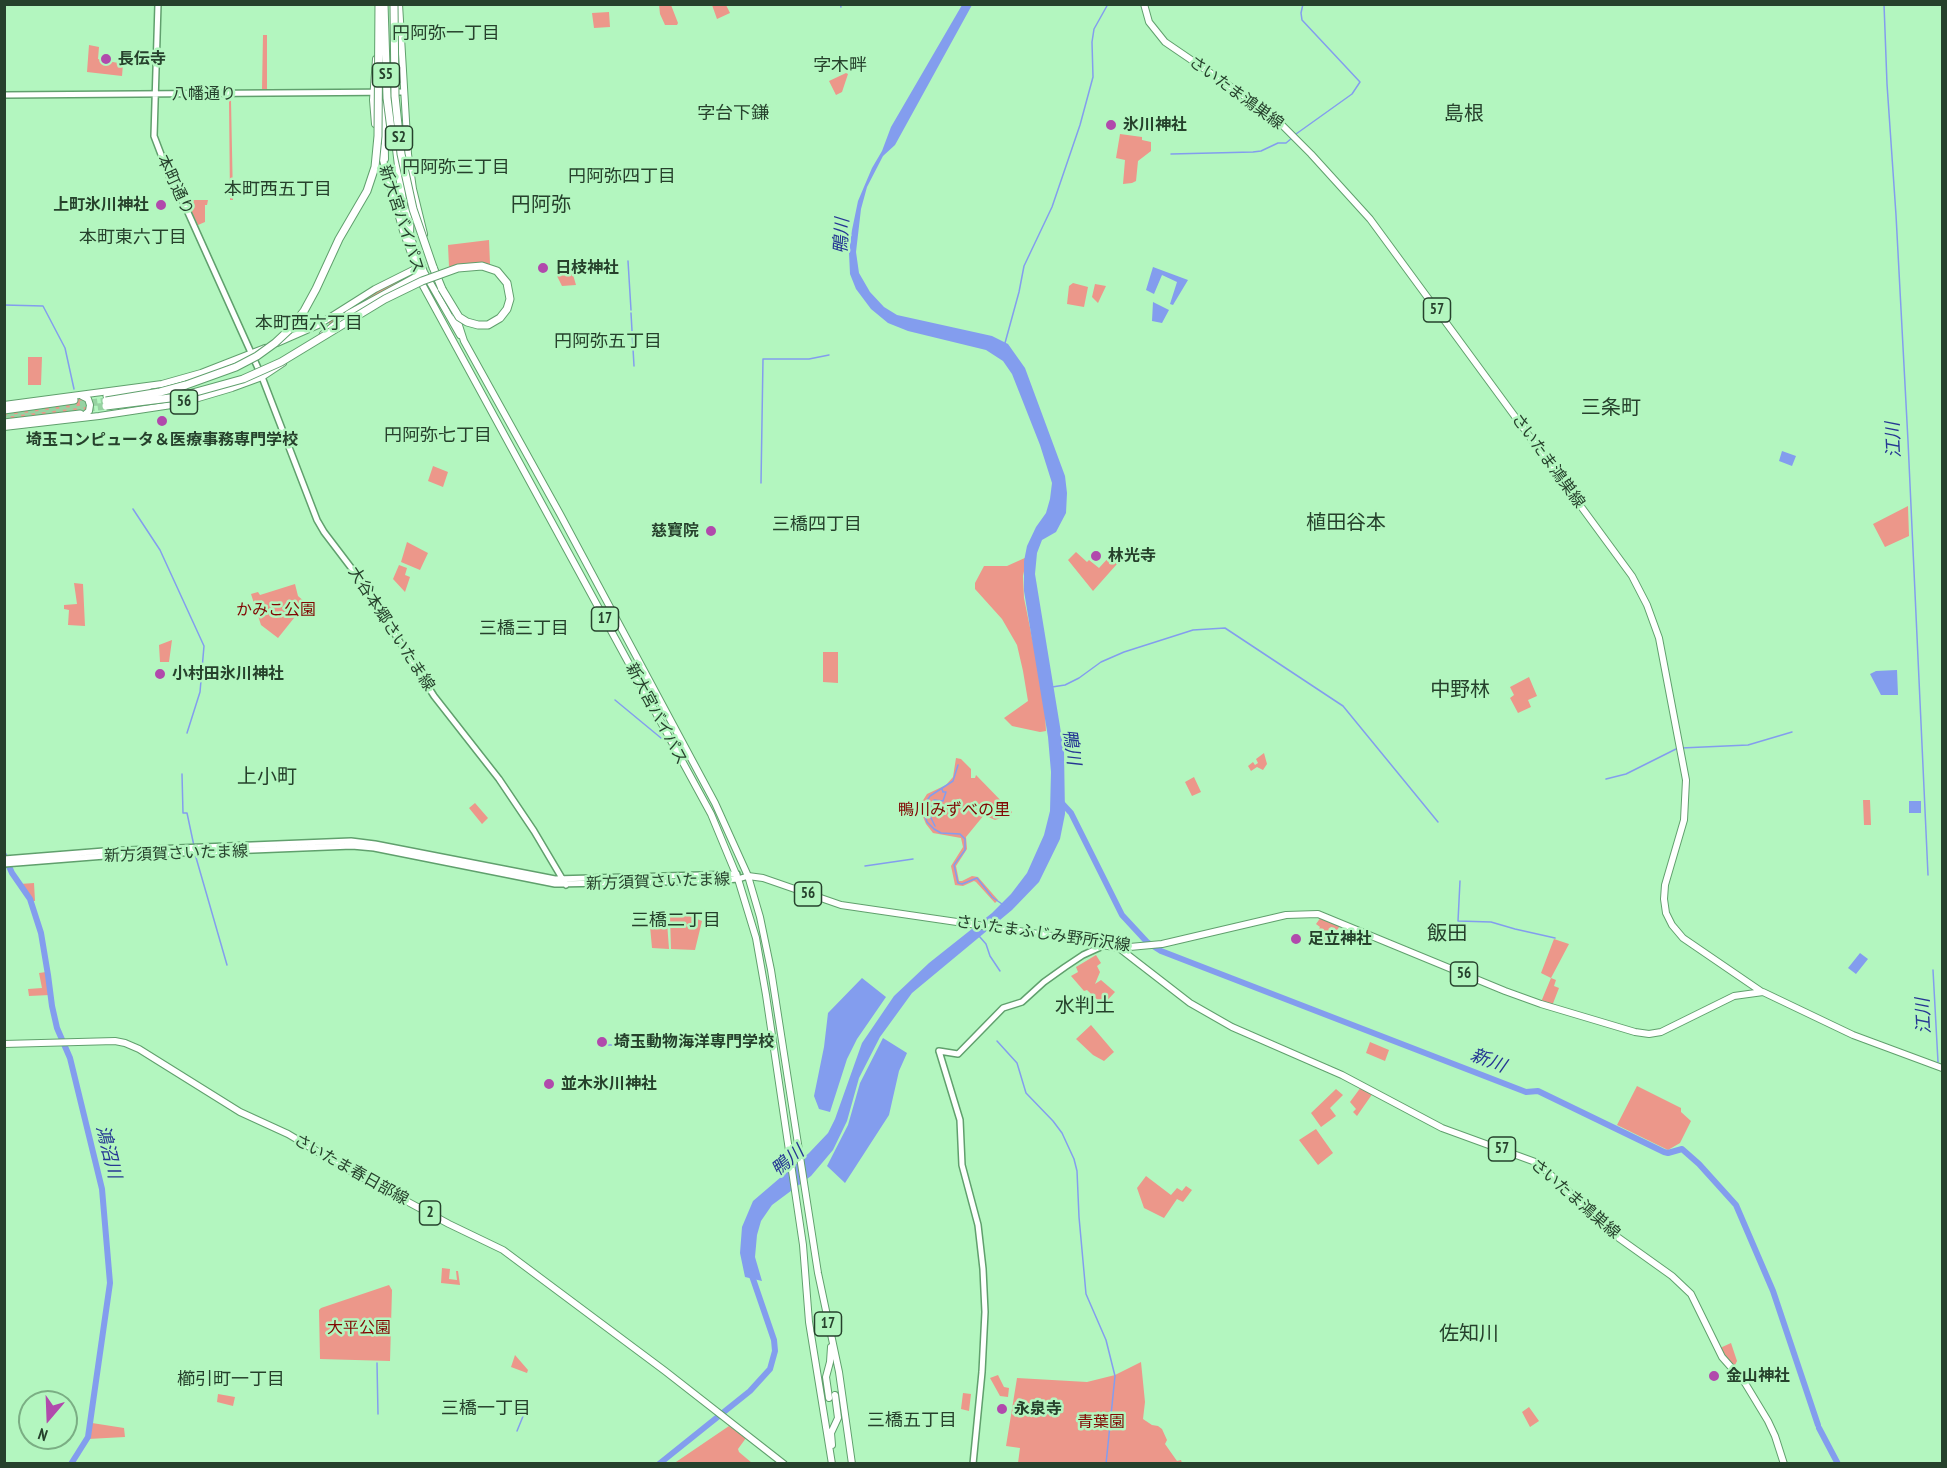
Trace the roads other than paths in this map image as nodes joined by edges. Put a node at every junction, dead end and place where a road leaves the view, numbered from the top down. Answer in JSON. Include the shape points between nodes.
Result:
{"nodes":[{"id":1,"x":158,"y":4,"type":"edge"},
{"id":2,"x":394,"y":4,"type":"edge"},
{"id":3,"x":399,"y":4,"type":"edge"},
{"id":4,"x":1144,"y":4,"type":"edge"},
{"id":5,"x":382,"y":6,"type":"edge"},
{"id":6,"x":400,"y":36,"type":"junction"},
{"id":7,"x":384,"y":92,"type":"junction"},
{"id":8,"x":392,"y":92,"type":"junction"},
{"id":9,"x":404,"y":92,"type":"junction"},
{"id":10,"x":373,"y":93,"type":"junction"},
{"id":11,"x":4,"y":95,"type":"edge"},
{"id":12,"x":155,"y":95,"type":"junction"},
{"id":13,"x":385,"y":172,"type":"junction"},
{"id":14,"x":413,"y":189,"type":"junction"},
{"id":15,"x":406,"y":233,"type":"junction"},
{"id":16,"x":420,"y":271,"type":"junction"},
{"id":17,"x":464,"y":341,"type":"junction"},
{"id":18,"x":251,"y":354,"type":"junction"},
{"id":19,"x":212,"y":376,"type":"junction"},
{"id":20,"x":262,"y":377,"type":"junction"},
{"id":21,"x":76,"y":398,"type":"junction"},
{"id":22,"x":107,"y":403,"type":"junction"},
{"id":23,"x":4,"y":405,"type":"edge"},
{"id":24,"x":4,"y":410,"type":"edge"},
{"id":25,"x":80,"y":416,"type":"junction"},
{"id":26,"x":4,"y":425,"type":"edge"},
{"id":27,"x":7,"y":861,"type":"edge"},
{"id":28,"x":748,"y":876,"type":"junction"},
{"id":29,"x":737,"y":877,"type":"junction"},
{"id":30,"x":565,"y":882,"type":"junction"},
{"id":31,"x":1106,"y":945,"type":"junction"},
{"id":32,"x":1119,"y":948,"type":"junction"},
{"id":33,"x":1763,"y":992,"type":"junction"},
{"id":34,"x":4,"y":1044,"type":"edge"},
{"id":35,"x":1942,"y":1068,"type":"edge"},
{"id":36,"x":831,"y":1335,"type":"junction"},
{"id":37,"x":784,"y":1464,"type":"edge"},
{"id":38,"x":832,"y":1464,"type":"edge"},
{"id":39,"x":852,"y":1464,"type":"edge"},
{"id":40,"x":973,"y":1464,"type":"edge"},
{"id":41,"x":1784,"y":1464,"type":"edge"}],
"edges":[{"from":1,"to":12,"type":"main road","name":"本町通り"},
{"from":2,"to":22,"type":"highway","number":"S2","bridge":true,"via":[[400,143],[425,248],[433,267],[437,278],[450,306],[463,320],[488,325],[507,309],[510,291],[499,272],[482,266],[458,268],[440,275],[431,278],[422,281],[385,299],[270,367],[215,388],[164,399]]},
{"from":3,"to":6,"type":"main road","name":"新大宮バイパス","number":"17"},
{"from":4,"to":33,"type":"main road","name":"さいたま鴻巣線","number":"57","via":[[1152,27],[1165,42],[1277,120],[1370,219],[1632,576],[1659,638],[1686,780],[1684,819],[1665,885],[1666,913],[1683,938]]},
{"from":5,"to":10,"type":"main road","name":"新大宮バイパス","number":"17"},
{"from":5,"to":15,"type":"highway","bridge":true},
{"from":5,"to":19,"type":"highway","number":"S2","bridge":true,"via":[[377,149],[367,190],[310,300],[290,329],[257,356]]},
{"from":6,"to":8,"type":"main road","via":[[393,61]]},
{"from":6,"to":9,"type":"main road","name":"新大宮バイパス","number":"17"},
{"from":7,"to":8,"type":"main road","name":"八幡通り"},
{"from":7,"to":10,"type":"main road","name":"八幡通り"},
{"from":7,"to":13,"type":"main road"},
{"from":8,"to":9,"type":"main road","name":"八幡通り"},
{"from":9,"to":14,"type":"main road","name":"新大宮バイパス","number":"17"},
{"from":10,"to":12,"type":"main road","name":"八幡通り"},
{"from":10,"to":13,"type":"main road","name":"新大宮バイパス","number":"17","via":[[376,134]]},
{"from":11,"to":12,"type":"main road","name":"八幡通り"},
{"from":12,"to":18,"type":"main road","name":"本町通り","via":[[153,134],[160,155]]},
{"from":13,"to":15,"type":"main road","name":"新大宮バイパス","number":"17"},
{"from":14,"to":15,"type":"main road","number":"17"},
{"from":14,"to":17,"type":"main road","name":"新大宮バイパス","number":"17","via":[[430,259]]},
{"from":15,"to":16,"type":"main road","name":"新大宮バイパス","number":"17"},
{"from":16,"to":17,"type":"main road","number":"17"},
{"from":16,"to":18,"type":"main road","number":"56","via":[[375,289],[318,325]]},
{"from":16,"to":20,"type":"main road","number":"56","via":[[347,315]]},
{"from":16,"to":29,"type":"main road","name":"新大宮バイパス","number":"17","via":[[711,814]]},
{"from":17,"to":28,"type":"main road","name":"新大宮バイパス","number":"17","via":[[715,803]]},
{"from":18,"to":20,"type":"main road","name":"大谷本郷さいたま線"},
{"from":18,"to":21,"type":"main road","number":"56","via":[[176,381]]},
{"from":19,"to":22,"type":"highway","bridge":true},
{"from":19,"to":22,"type":"highway","number":"S2","bridge":true},
{"from":20,"to":25,"type":"main road","number":"56","via":[[178,404]]},
{"from":20,"to":30,"type":"main road","name":"大谷本郷さいたま線","via":[[321,528],[361,580],[434,696],[499,779]]},
{"from":21,"to":23,"type":"main road","number":"56"},
{"from":21,"to":24,"type":"highway"},
{"from":21,"to":25,"type":"main road","via":[[87,398],[90,405],[87,413]]},
{"from":25,"to":26,"type":"highway"},
{"from":27,"to":30,"type":"main road","name":"新方須賀さいたま線","via":[[104,851],[351,841]]},
{"from":28,"to":29,"type":"main road","name":"新方須賀さいたま線"},
{"from":28,"to":31,"type":"main road","name":"さいたまふじみ野所沢線","number":"56","via":[[841,904]]},
{"from":28,"to":36,"type":"main road","name":"新大宮バイパス","number":"17","via":[[771,970]]},
{"from":29,"to":30,"type":"main road","name":"新方須賀さいたま線"},
{"from":29,"to":38,"type":"main road","name":"新大宮バイパス","number":"17","via":[[758,951]]},
{"from":31,"to":32,"type":"main road","name":"さいたまふじみ野所沢線","number":"56"},
{"from":31,"to":40,"type":"main road","via":[[1065,967],[1022,1002],[1003,1008],[958,1054],[939,1051],[960,1120],[962,1165],[978,1225],[983,1269],[983,1351]]},
{"from":32,"to":33,"type":"main road","name":"さいたまふじみ野所沢線","number":"56","via":[[1162,944],[1286,915],[1318,914],[1541,1005],[1643,1034],[1668,1030],[1734,996]]},
{"from":32,"to":41,"type":"main road","name":"さいたま鴻巣線","number":"57","via":[[1190,1003],[1232,1027],[1342,1075],[1442,1128],[1538,1162],[1612,1233],[1691,1294],[1722,1357],[1745,1383],[1768,1421]]},
{"from":33,"to":35,"type":"main road","via":[[1853,1035]]},
{"from":34,"to":37,"type":"main road","name":"さいたま春日部線","number":"2","via":[[115,1041],[132,1045],[240,1112],[288,1134],[516,1259]]},
{"from":36,"to":38,"type":"main road","via":[[826,1377],[838,1418],[831,1433]]},
{"from":36,"to":39,"type":"main road","name":"新大宮バイパス","number":"17"}]}
